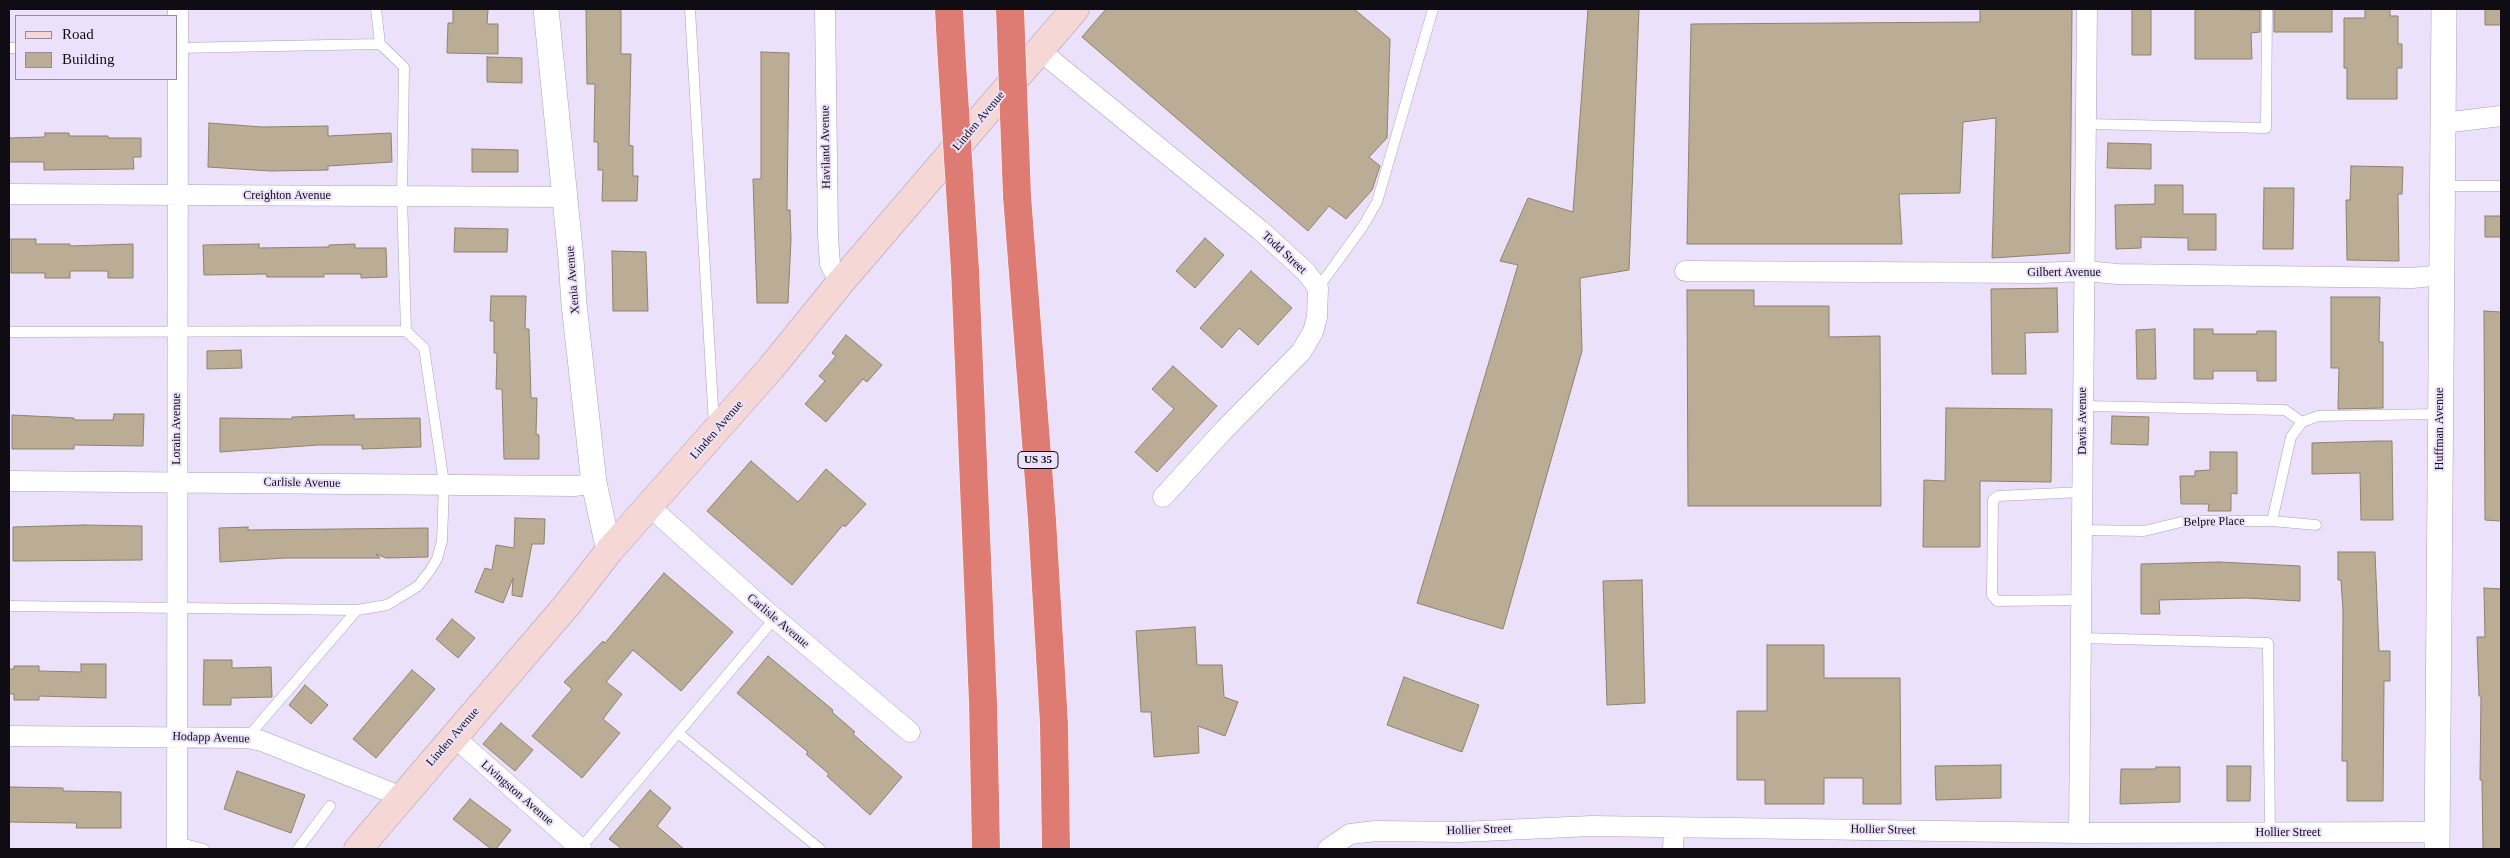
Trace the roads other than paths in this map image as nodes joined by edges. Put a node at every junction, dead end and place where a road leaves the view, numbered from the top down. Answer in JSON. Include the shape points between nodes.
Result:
{"nodes":[{"id":1,"x":376,"y":9,"type":"edge"},
{"id":2,"x":546,"y":9,"type":"edge"},
{"id":3,"x":690,"y":9,"type":"edge"},
{"id":4,"x":825,"y":9,"type":"edge"},
{"id":5,"x":949,"y":9,"type":"edge"},
{"id":6,"x":1010,"y":9,"type":"edge"},
{"id":7,"x":1075,"y":9,"type":"edge"},
{"id":8,"x":1433,"y":9,"type":"edge"},
{"id":9,"x":2087,"y":9,"type":"edge"},
{"id":10,"x":2267,"y":9,"type":"edge"},
{"id":11,"x":2444,"y":9,"type":"edge"},
{"id":12,"x":380,"y":44,"type":"junction"},
{"id":13,"x":178,"y":48,"type":"edge"},
{"id":14,"x":1039,"y":50,"type":"junction"},
{"id":15,"x":177,"y":80,"type":"edge"},
{"id":16,"x":2501,"y":116,"type":"edge"},
{"id":17,"x":2443,"y":123,"type":"junction"},
{"id":18,"x":2086,"y":124,"type":"junction"},
{"id":19,"x":2443,"y":186,"type":"junction"},
{"id":20,"x":2501,"y":186,"type":"edge"},
{"id":21,"x":9,"y":194,"type":"edge"},
{"id":22,"x":177,"y":195,"type":"junction"},
{"id":23,"x":402,"y":196,"type":"junction"},
{"id":24,"x":564,"y":197,"type":"junction"},
{"id":25,"x":1685,"y":271,"type":"dead end"},
{"id":26,"x":2085,"y":271,"type":"junction"},
{"id":27,"x":2442,"y":276,"type":"junction"},
{"id":28,"x":840,"y":283,"type":"junction"},
{"id":29,"x":1318,"y":288,"type":"junction"},
{"id":30,"x":406,"y":331,"type":"junction"},
{"id":31,"x":9,"y":332,"type":"edge"},
{"id":32,"x":178,"y":332,"type":"junction"},
{"id":33,"x":2084,"y":406,"type":"junction"},
{"id":34,"x":2440,"y":414,"type":"junction"},
{"id":35,"x":2302,"y":422,"type":"junction"},
{"id":36,"x":715,"y":432,"type":"junction"},
{"id":37,"x":9,"y":481,"type":"edge"},
{"id":38,"x":177,"y":482,"type":"junction"},
{"id":39,"x":594,"y":483,"type":"junction"},
{"id":40,"x":444,"y":484,"type":"junction"},
{"id":41,"x":2083,"y":492,"type":"junction"},
{"id":42,"x":1163,"y":497,"type":"dead end"},
{"id":43,"x":649,"y":506,"type":"junction"},
{"id":44,"x":2272,"y":522,"type":"junction"},
{"id":45,"x":2316,"y":526,"type":"dead end"},
{"id":46,"x":2082,"y":530,"type":"junction"},
{"id":47,"x":609,"y":550,"type":"junction"},
{"id":48,"x":2082,"y":600,"type":"junction"},
{"id":49,"x":9,"y":606,"type":"edge"},
{"id":50,"x":176,"y":608,"type":"junction"},
{"id":51,"x":357,"y":610,"type":"junction"},
{"id":52,"x":775,"y":618,"type":"junction"},
{"id":53,"x":2081,"y":638,"type":"junction"},
{"id":54,"x":910,"y":732,"type":"dead end"},
{"id":55,"x":678,"y":733,"type":"junction"},
{"id":56,"x":9,"y":736,"type":"edge"},
{"id":57,"x":176,"y":736,"type":"junction"},
{"id":58,"x":454,"y":736,"type":"junction"},
{"id":59,"x":248,"y":738,"type":"junction"},
{"id":60,"x":402,"y":797,"type":"junction"},
{"id":61,"x":330,"y":806,"type":"dead end"},
{"id":62,"x":1674,"y":828,"type":"junction"},
{"id":63,"x":2079,"y":832,"type":"junction"},
{"id":64,"x":2270,"y":833,"type":"junction"},
{"id":65,"x":2437,"y":841,"type":"edge"},
{"id":66,"x":177,"y":846,"type":"edge"},
{"id":67,"x":1330,"y":847,"type":"edge"},
{"id":68,"x":204,"y":849,"type":"edge"},
{"id":69,"x":298,"y":849,"type":"edge"},
{"id":70,"x":358,"y":849,"type":"edge"},
{"id":71,"x":580,"y":849,"type":"edge"},
{"id":72,"x":820,"y":849,"type":"edge"},
{"id":73,"x":986,"y":849,"type":"edge"},
{"id":74,"x":1056,"y":849,"type":"edge"},
{"id":75,"x":1674,"y":849,"type":"edge"}],
"edges":[{"from":1,"to":12,"type":"lane"},
{"from":2,"to":24,"type":"street","name":"Xenia Avenue"},
{"from":3,"to":36,"type":"lane"},
{"from":4,"to":28,"type":"street","name":"Haviland Avenue","via":[[828,236],[830,264]]},
{"from":5,"to":73,"type":"highway","bridge":true,"via":[[965,270]]},
{"from":6,"to":74,"type":"highway","number":"US 35","bridge":true,"via":[[1017,196],[1043,529],[1054,724]]},
{"from":7,"to":14,"type":"main road","name":"Linden Avenue"},
{"from":8,"to":29,"type":"lane","via":[[1377,202]]},
{"from":9,"to":18,"type":"street","name":"Davis Avenue"},
{"from":10,"to":18,"type":"lane","via":[[2266,128]]},
{"from":11,"to":17,"type":"street","name":"Huffman Avenue"},
{"from":12,"to":13,"type":"lane"},
{"from":12,"to":23,"type":"lane","via":[[404,67]]},
{"from":14,"to":28,"type":"main road","name":"Linden Avenue"},
{"from":14,"to":29,"type":"street","name":"Todd Street","via":[[1260,230],[1306,272]]},
{"from":15,"to":22,"type":"street","name":"Lorain Avenue"},
{"from":16,"to":17,"type":"street"},
{"from":17,"to":19,"type":"street","name":"Huffman Avenue"},
{"from":18,"to":26,"type":"street","name":"Davis Avenue"},
{"from":19,"to":20,"type":"lane"},
{"from":19,"to":27,"type":"street","name":"Huffman Avenue"},
{"from":21,"to":22,"type":"street","name":"Creighton Avenue"},
{"from":22,"to":23,"type":"street","name":"Creighton Avenue"},
{"from":22,"to":32,"type":"street","name":"Lorain Avenue"},
{"from":23,"to":24,"type":"street","name":"Creighton Avenue"},
{"from":23,"to":30,"type":"lane"},
{"from":24,"to":39,"type":"street","name":"Xenia Avenue"},
{"from":25,"to":26,"type":"street","name":"Gilbert Avenue"},
{"from":26,"to":27,"type":"street","name":"Gilbert Avenue","via":[[2118,274]]},
{"from":26,"to":33,"type":"street","name":"Davis Avenue"},
{"from":27,"to":34,"type":"street","name":"Huffman Avenue"},
{"from":28,"to":36,"type":"main road","name":"Linden Avenue"},
{"from":29,"to":42,"type":"street","via":[[1317,317],[1301,352]]},
{"from":30,"to":32,"type":"lane"},
{"from":30,"to":40,"type":"lane","via":[[424,348]]},
{"from":31,"to":32,"type":"lane"},
{"from":32,"to":38,"type":"street","name":"Lorain Avenue"},
{"from":33,"to":35,"type":"lane","via":[[2285,410]]},
{"from":33,"to":41,"type":"street","name":"Davis Avenue"},
{"from":34,"to":35,"type":"lane","via":[[2318,416]]},
{"from":34,"to":65,"type":"street","name":"Huffman Avenue"},
{"from":35,"to":44,"type":"lane","via":[[2291,437]]},
{"from":36,"to":43,"type":"main road","name":"Linden Avenue"},
{"from":37,"to":38,"type":"street","name":"Carlisle Avenue"},
{"from":38,"to":40,"type":"street","name":"Carlisle Avenue"},
{"from":38,"to":50,"type":"street","name":"Lorain Avenue"},
{"from":39,"to":40,"type":"street","name":"Carlisle Avenue","via":[[576,486]]},
{"from":39,"to":47,"type":"street","name":"Xenia Avenue"},
{"from":40,"to":51,"type":"lane","via":[[442,540],[429,572],[418,586],[387,605]]},
{"from":41,"to":46,"type":"street","name":"Davis Avenue"},
{"from":41,"to":48,"type":"lane","via":[[1998,496],[1993,500],[1992,557],[1992,595],[1997,601]]},
{"from":43,"to":47,"type":"main road","name":"Linden Avenue"},
{"from":43,"to":52,"type":"street","name":"Carlisle Avenue"},
{"from":44,"to":45,"type":"lane","name":"Belpre Place"},
{"from":44,"to":46,"type":"lane","name":"Belpre Place","via":[[2197,521],[2144,531]]},
{"from":46,"to":48,"type":"street","name":"Davis Avenue"},
{"from":47,"to":58,"type":"main road","name":"Linden Avenue"},
{"from":48,"to":53,"type":"street","name":"Davis Avenue"},
{"from":49,"to":50,"type":"lane"},
{"from":50,"to":51,"type":"lane"},
{"from":50,"to":57,"type":"street","name":"Lorain Avenue"},
{"from":51,"to":59,"type":"lane"},
{"from":52,"to":54,"type":"street","name":"Carlisle Avenue"},
{"from":52,"to":55,"type":"lane"},
{"from":53,"to":63,"type":"street","name":"Davis Avenue"},
{"from":53,"to":64,"type":"lane","via":[[2268,643]]},
{"from":55,"to":71,"type":"lane"},
{"from":55,"to":72,"type":"lane"},
{"from":56,"to":57,"type":"street","name":"Hodapp Avenue"},
{"from":57,"to":59,"type":"street","name":"Hodapp Avenue"},
{"from":57,"to":66,"type":"street","name":"Lorain Avenue"},
{"from":58,"to":60,"type":"main road","name":"Linden Avenue"},
{"from":58,"to":71,"type":"street","name":"Livingston Avenue"},
{"from":59,"to":60,"type":"street","name":"Hodapp Avenue"},
{"from":60,"to":70,"type":"main road","name":"Linden Avenue"},
{"from":61,"to":69,"type":"lane"},
{"from":62,"to":63,"type":"street","name":"Hollier Street"},
{"from":62,"to":67,"type":"street","name":"Hollier Street","via":[[1592,826],[1461,832],[1376,830],[1350,834]]},
{"from":62,"to":75,"type":"street"},
{"from":63,"to":64,"type":"street","name":"Hollier Street"},
{"from":64,"to":65,"type":"street","name":"Hollier Street"},
{"from":66,"to":68,"type":"lane"}]}
